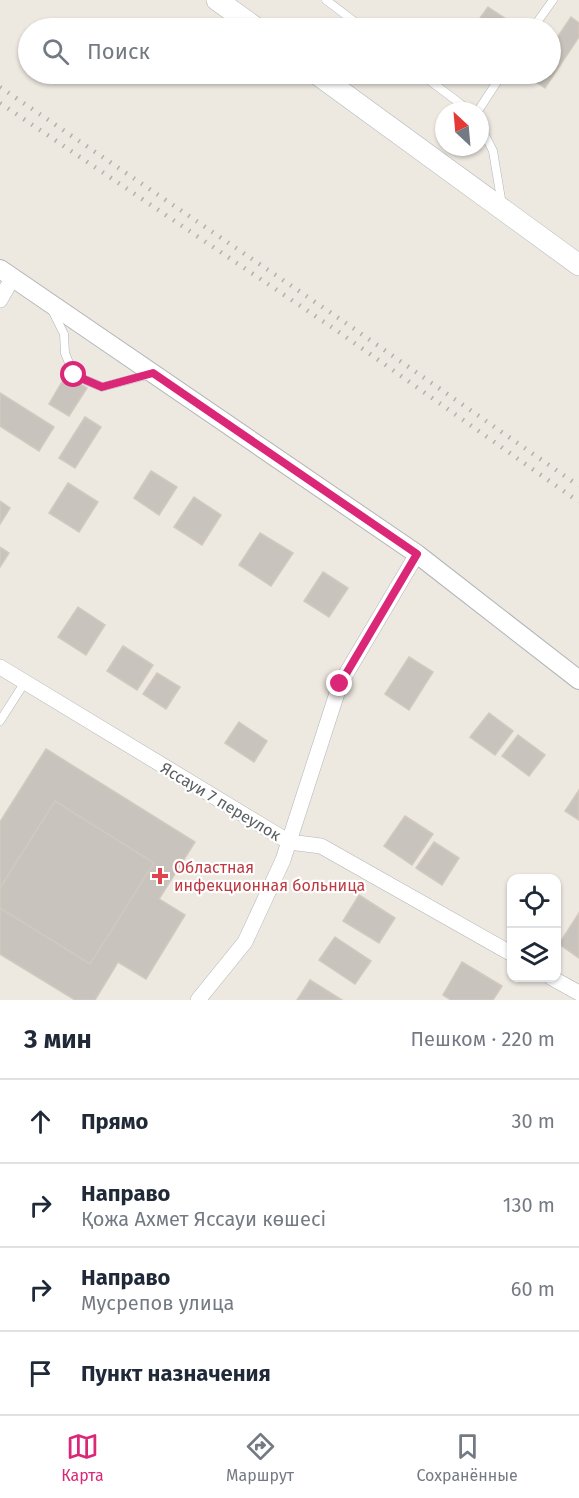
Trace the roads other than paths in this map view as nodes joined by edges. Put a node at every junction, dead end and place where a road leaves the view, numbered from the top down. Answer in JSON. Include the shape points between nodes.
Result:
{"nodes":[{"id":1,"x":217,"y":0,"type":"edge"},
{"id":2,"x":326,"y":0,"type":"edge"},
{"id":3,"x":553,"y":0,"type":"edge"},
{"id":4,"x":242,"y":18,"type":"edge"},
{"id":5,"x":350,"y":18,"type":"edge"},
{"id":6,"x":540,"y":18,"type":"edge"},
{"id":7,"x":331,"y":84,"type":"edge"},
{"id":8,"x":434,"y":84,"type":"edge"},
{"id":9,"x":496,"y":84,"type":"edge"},
{"id":10,"x":458,"y":102,"type":"edge"},
{"id":11,"x":484,"y":102,"type":"edge"},
{"id":12,"x":489,"y":143,"type":"edge"},
{"id":13,"x":502,"y":209,"type":"junction"},
{"id":14,"x":579,"y":265,"type":"edge"},
{"id":15,"x":6,"y":273,"type":"edge"},
{"id":16,"x":0,"y":300,"type":"edge"},
{"id":17,"x":48,"y":301,"type":"junction"},
{"id":18,"x":153,"y":373,"type":"junction"},
{"id":19,"x":417,"y":554,"type":"junction"},
{"id":20,"x":0,"y":667,"type":"edge"},
{"id":21,"x":579,"y":680,"type":"edge"},
{"id":22,"x":25,"y":682,"type":"junction"},
{"id":23,"x":0,"y":721,"type":"edge"},
{"id":24,"x":289,"y":842,"type":"junction"},
{"id":25,"x":507,"y":951,"type":"edge"},
{"id":26,"x":559,"y":982,"type":"edge"},
{"id":27,"x":579,"y":993,"type":"edge"},
{"id":28,"x":198,"y":1000,"type":"edge"}],
"edges":[{"from":1,"to":4,"type":"main road"},
{"from":2,"to":5,"type":"lane"},
{"from":3,"to":6,"type":"lane"},
{"from":7,"to":13,"type":"main road"},
{"from":8,"to":10,"type":"lane"},
{"from":9,"to":11,"type":"lane"},
{"from":12,"to":13,"type":"lane"},
{"from":13,"to":14,"type":"main road"},
{"from":15,"to":16,"type":"street"},
{"from":15,"to":17,"type":"street"},
{"from":17,"to":18,"type":"street"},
{"from":17,"to":18,"type":"lane","via":[[64,334],[65,353],[74,375],[102,387]]},
{"from":18,"to":19,"type":"street"},
{"from":19,"to":21,"type":"street"},
{"from":19,"to":24,"type":"street","via":[[340,684]]},
{"from":20,"to":22,"type":"street","name":"Яссауи 7 переулок"},
{"from":22,"to":23,"type":"lane"},
{"from":22,"to":24,"type":"street","name":"Яссауи 7 переулок"},
{"from":24,"to":25,"type":"street","name":"Яссауи 7 переулок","via":[[321,846]]},
{"from":24,"to":28,"type":"street","via":[[245,942]]},
{"from":26,"to":27,"type":"street"}]}
